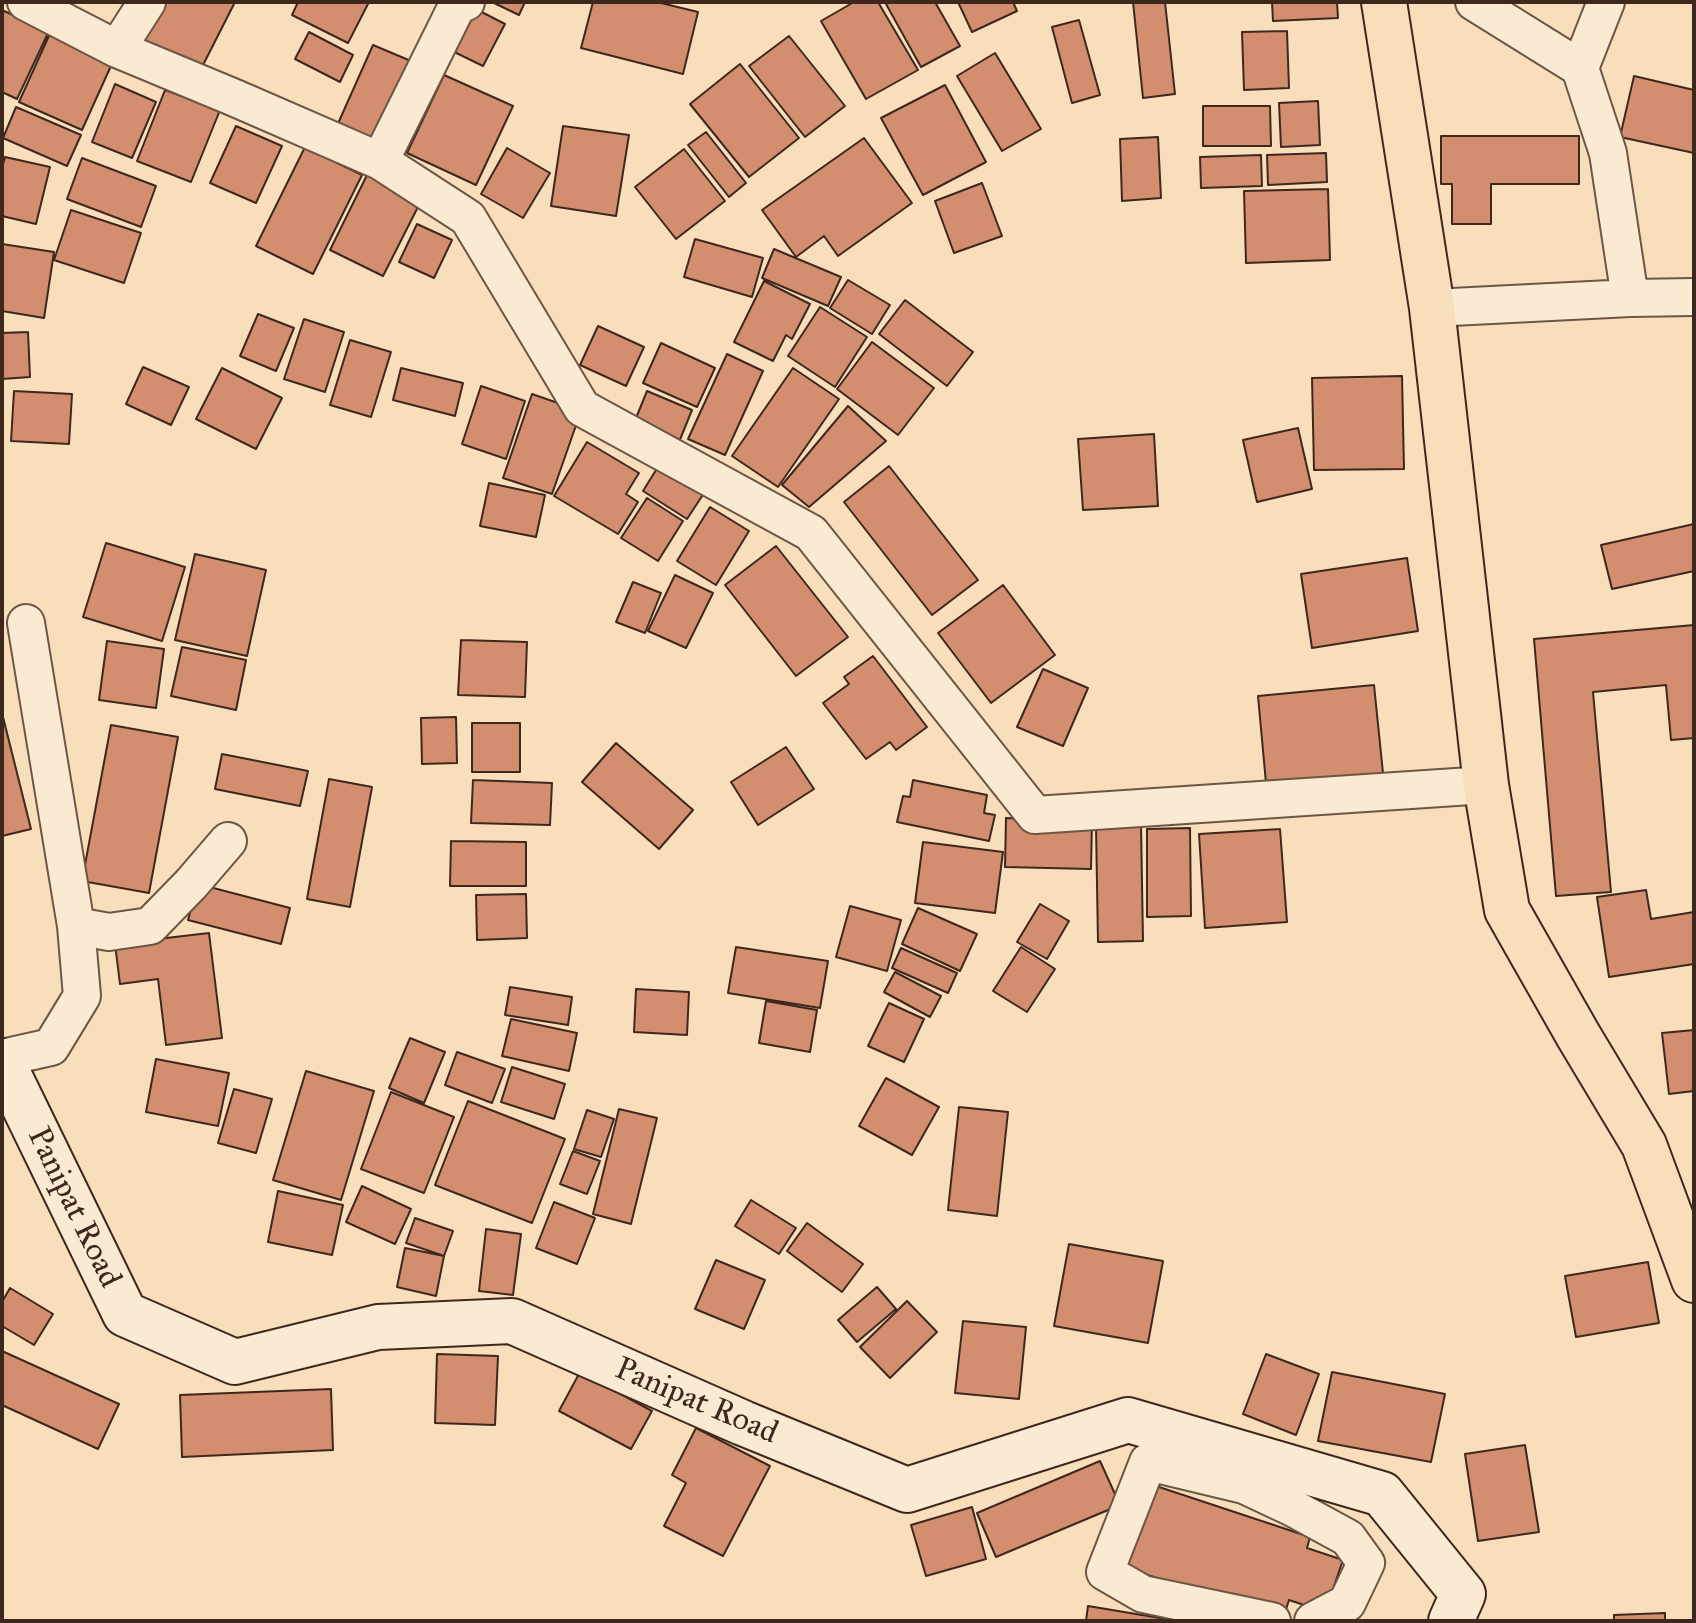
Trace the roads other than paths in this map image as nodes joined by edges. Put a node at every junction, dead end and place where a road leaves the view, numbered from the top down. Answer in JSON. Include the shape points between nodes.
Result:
{"nodes":[{"id":1,"x":26,"y":2,"type":"edge"},
{"id":2,"x":147,"y":2,"type":"edge"},
{"id":3,"x":466,"y":2,"type":"edge"},
{"id":4,"x":1384,"y":2,"type":"edge"},
{"id":5,"x":1474,"y":2,"type":"edge"},
{"id":6,"x":1606,"y":2,"type":"edge"},
{"id":7,"x":117,"y":49,"type":"junction"},
{"id":8,"x":1580,"y":68,"type":"junction"},
{"id":9,"x":380,"y":161,"type":"junction"},
{"id":10,"x":1694,"y":297,"type":"edge"},
{"id":11,"x":1630,"y":298,"type":"junction"},
{"id":12,"x":1432,"y":308,"type":"junction"},
{"id":13,"x":26,"y":623,"type":"dead end"},
{"id":14,"x":1486,"y":785,"type":"junction"},
{"id":15,"x":228,"y":841,"type":"dead end"},
{"id":16,"x":76,"y":926,"type":"junction"},
{"id":17,"x":2,"y":1060,"type":"edge"},
{"id":18,"x":1694,"y":1280,"type":"edge"},
{"id":19,"x":1249,"y":1471,"type":"junction"},
{"id":20,"x":1272,"y":1621,"type":"edge"},
{"id":21,"x":1313,"y":1621,"type":"edge"},
{"id":22,"x":1451,"y":1621,"type":"edge"}],
"edges":[{"from":1,"to":7,"type":"street"},
{"from":2,"to":7,"type":"street"},
{"from":3,"to":9,"type":"street","via":[[457,6]]},
{"from":4,"to":12,"type":"highway"},
{"from":5,"to":8,"type":"street"},
{"from":6,"to":8,"type":"street"},
{"from":7,"to":9,"type":"street"},
{"from":8,"to":11,"type":"street","via":[[1608,153]]},
{"from":9,"to":14,"type":"street","via":[[468,218],[582,408],[811,533],[1035,815]]},
{"from":10,"to":11,"type":"street"},
{"from":11,"to":12,"type":"street"},
{"from":12,"to":14,"type":"highway"},
{"from":13,"to":16,"type":"street"},
{"from":14,"to":18,"type":"highway","via":[[1507,910],[1644,1145]]},
{"from":15,"to":16,"type":"street","via":[[150,926],[109,932]]},
{"from":16,"to":17,"type":"street","via":[[82,996],[51,1047]]},
{"from":17,"to":19,"type":"street","name":"Panipat Road","via":[[125,1314],[235,1362],[378,1327],[512,1321],[907,1490],[1128,1420]]},
{"from":19,"to":20,"type":"street","via":[[1148,1462],[1105,1572],[1143,1594]]},
{"from":19,"to":21,"type":"street","via":[[1293,1508],[1348,1538],[1366,1563],[1347,1603]]},
{"from":19,"to":22,"type":"street","name":"Panipat Road","via":[[1382,1494],[1463,1594]]}]}
